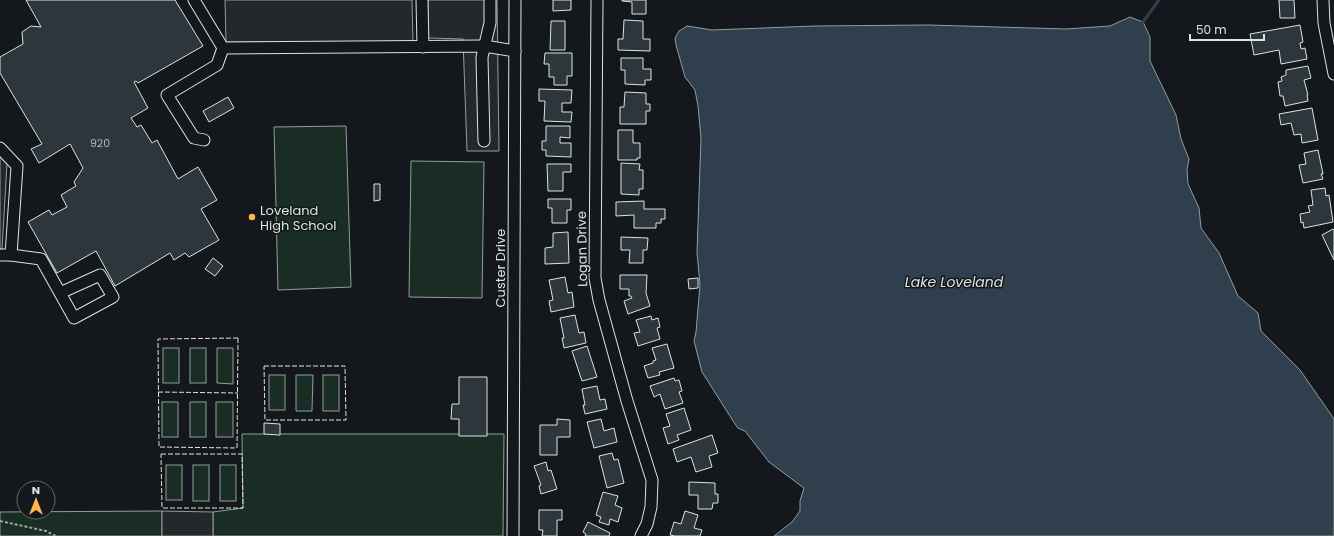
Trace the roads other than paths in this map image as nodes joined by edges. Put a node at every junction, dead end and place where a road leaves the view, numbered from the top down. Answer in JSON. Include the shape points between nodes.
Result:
{"nodes":[{"id":1,"x":194,"y":0,"type":"edge"},
{"id":2,"x":422,"y":0,"type":"edge"},
{"id":3,"x":490,"y":0,"type":"edge"},
{"id":4,"x":515,"y":0,"type":"edge"},
{"id":5,"x":597,"y":0,"type":"edge"},
{"id":6,"x":1323,"y":0,"type":"edge"},
{"id":7,"x":484,"y":46,"type":"junction"},
{"id":8,"x":423,"y":47,"type":"junction"},
{"id":9,"x":223,"y":48,"type":"junction"},
{"id":10,"x":515,"y":52,"type":"junction"},
{"id":11,"x":1334,"y":74,"type":"edge"},
{"id":12,"x":204,"y":140,"type":"dead end"},
{"id":13,"x":484,"y":141,"type":"dead end"},
{"id":14,"x":0,"y":148,"type":"edge"},
{"id":15,"x":6,"y":255,"type":"edge"},
{"id":16,"x":60,"y":293,"type":"junction"},
{"id":17,"x":513,"y":536,"type":"edge"},
{"id":18,"x":641,"y":536,"type":"edge"}],
"edges":[{"from":1,"to":9,"type":"street"},
{"from":2,"to":8,"type":"street"},
{"from":3,"to":7,"type":"street","via":[[490,23]]},
{"from":4,"to":10,"type":"street","name":"Custer Drive"},
{"from":5,"to":18,"type":"street","name":"Logan Drive","via":[[595,278],[627,401],[652,480],[651,507]]},
{"from":6,"to":11,"type":"street","via":[[1324,23]]},
{"from":7,"to":8,"type":"street"},
{"from":7,"to":10,"type":"street"},
{"from":7,"to":13,"type":"street"},
{"from":8,"to":9,"type":"street"},
{"from":9,"to":12,"type":"street","via":[[216,65],[167,95],[194,138]]},
{"from":10,"to":17,"type":"street","name":"Custer Drive"},
{"from":14,"to":15,"type":"street","via":[[17,166]]},
{"from":15,"to":16,"type":"street","via":[[41,260]]},
{"from":16,"to":16,"type":"street","via":[[100,275],[113,297],[74,318]]}]}
